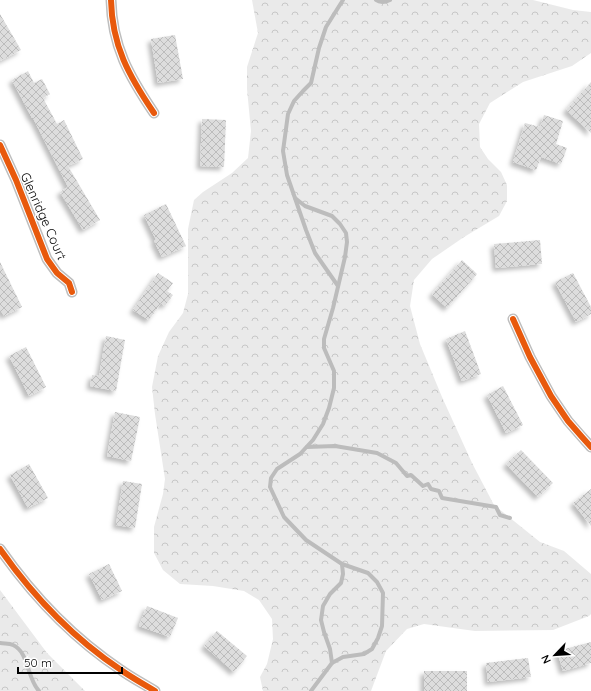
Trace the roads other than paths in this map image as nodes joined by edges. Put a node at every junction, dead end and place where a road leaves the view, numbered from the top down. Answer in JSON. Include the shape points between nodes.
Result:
{"nodes":[{"id":1,"x":111,"y":0,"type":"edge"},
{"id":2,"x":154,"y":113,"type":"dead end"},
{"id":3,"x":0,"y":145,"type":"edge"},
{"id":4,"x":72,"y":292,"type":"dead end"},
{"id":5,"x":514,"y":319,"type":"dead end"},
{"id":6,"x":591,"y":447,"type":"edge"},
{"id":7,"x":0,"y":548,"type":"edge"},
{"id":8,"x":155,"y":691,"type":"edge"}],
"edges":[{"from":1,"to":2,"type":"street","via":[[119,51],[134,82]]},
{"from":3,"to":4,"type":"street","name":"Glenridge Court","via":[[47,259],[57,273],[69,283]]},
{"from":5,"to":6,"type":"street","via":[[530,357],[551,396],[568,421]]},
{"from":7,"to":8,"type":"street","via":[[14,570],[54,615],[121,671]]}]}
